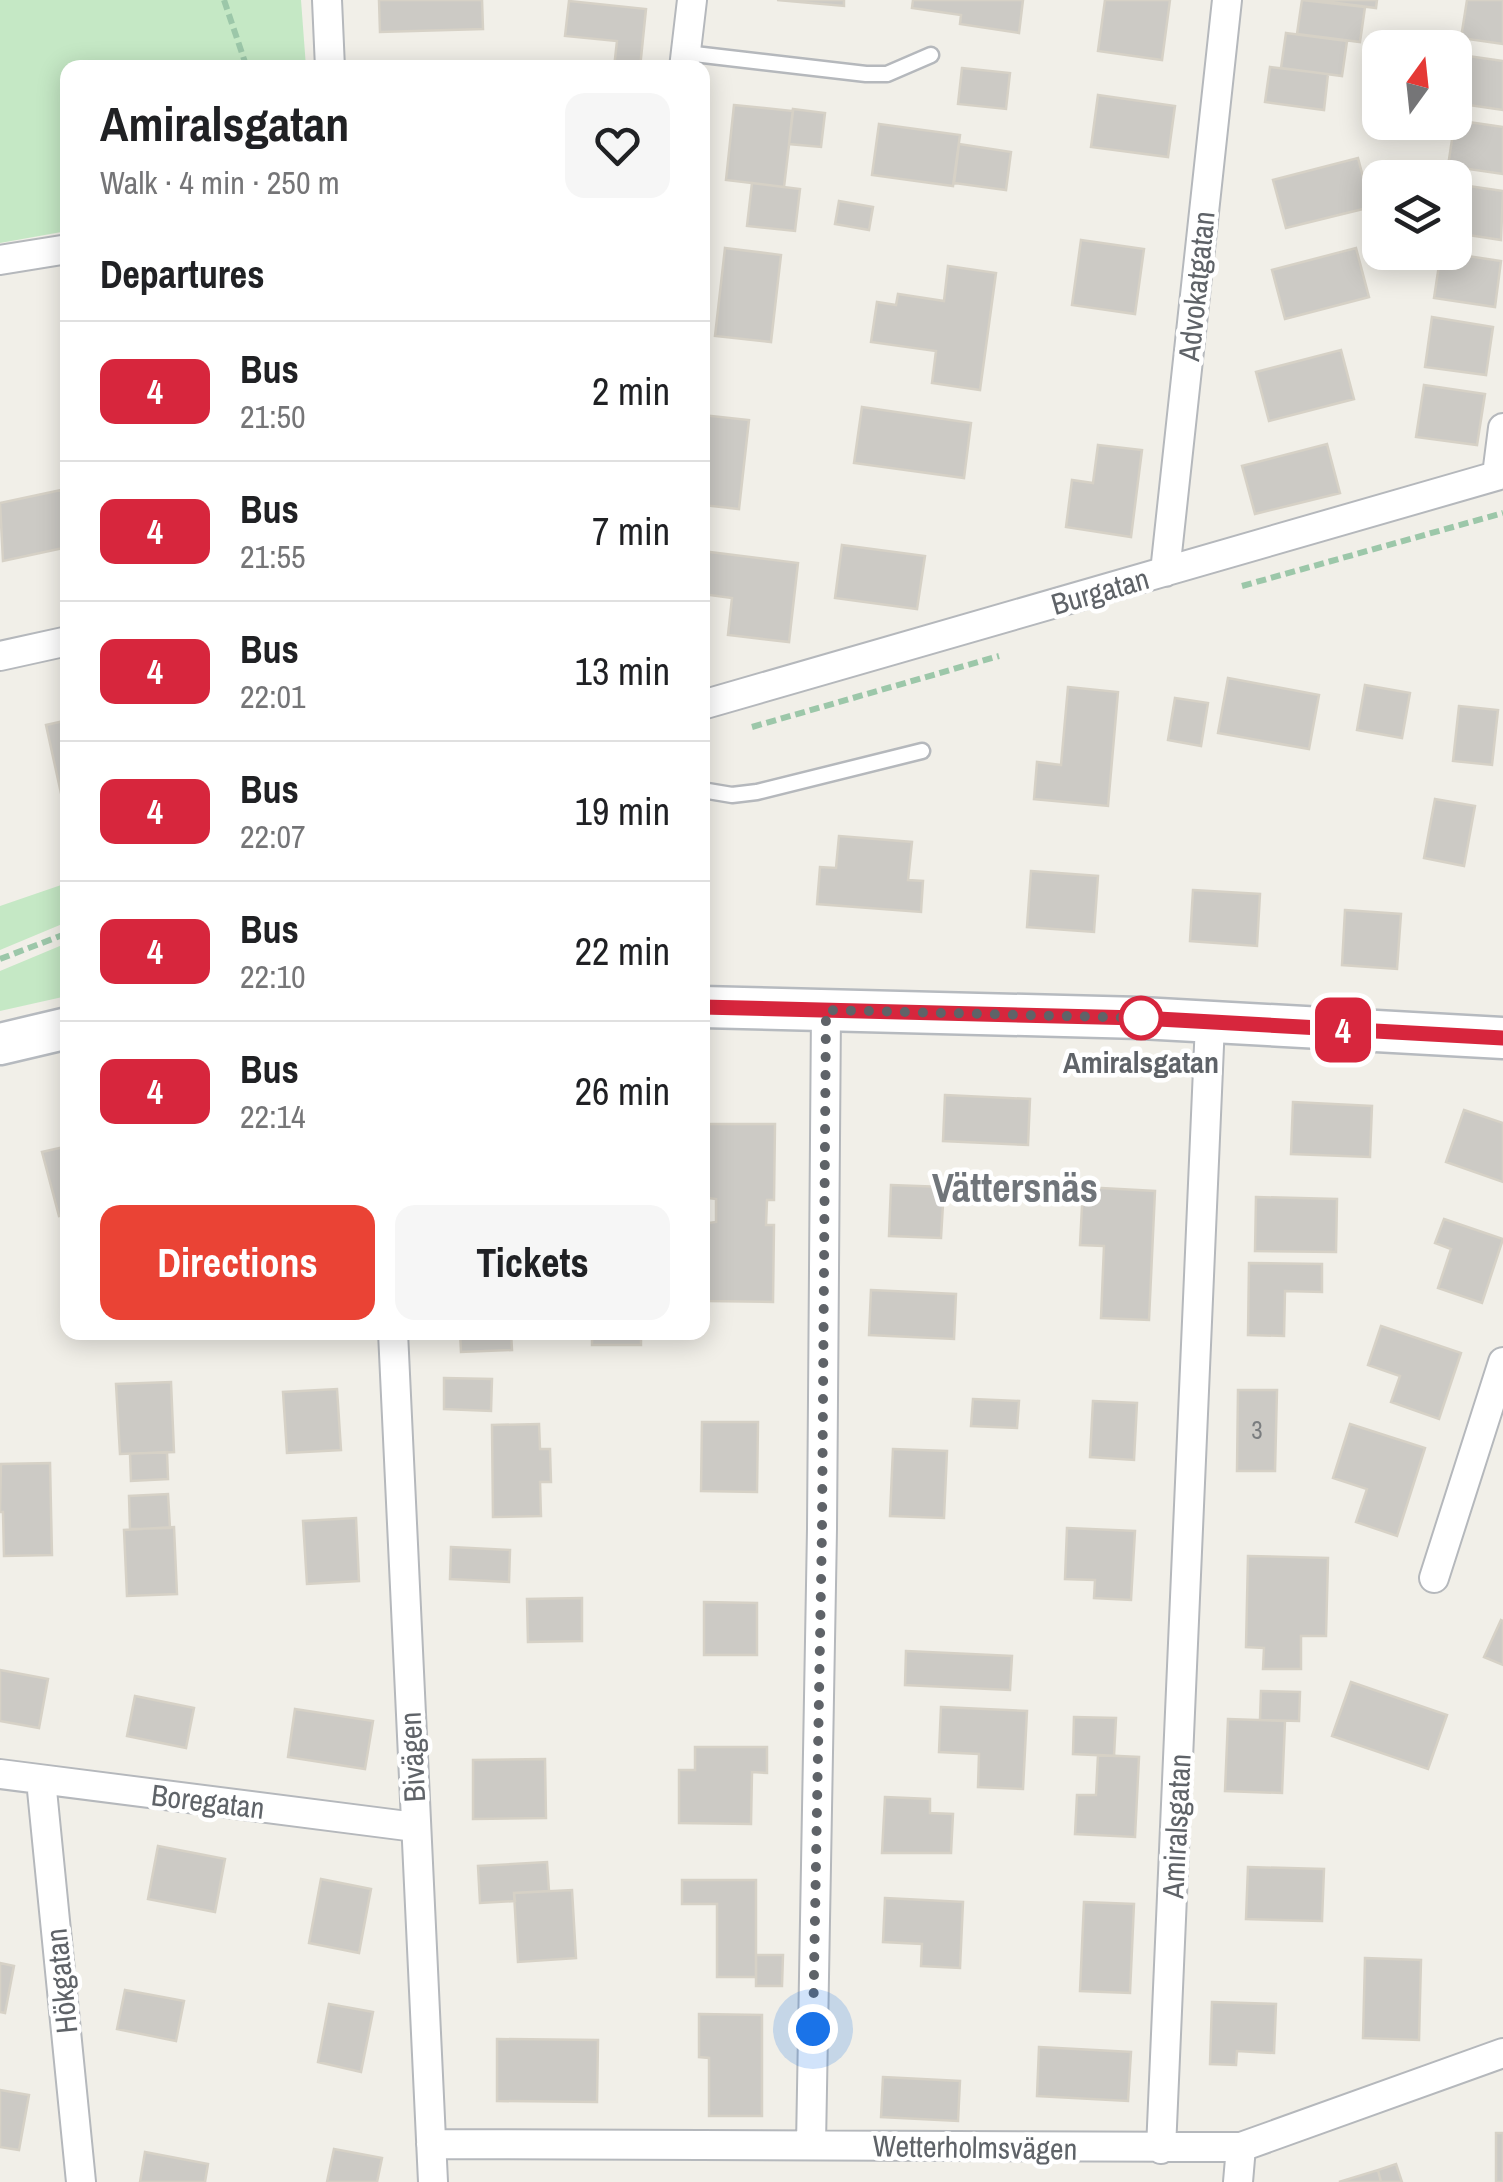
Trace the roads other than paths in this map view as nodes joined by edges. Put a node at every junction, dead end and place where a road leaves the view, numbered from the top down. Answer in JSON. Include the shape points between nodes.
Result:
{"nodes":[{"id":1,"x":327,"y":0,"type":"edge"},
{"id":2,"x":692,"y":0,"type":"edge"},
{"id":3,"x":1227,"y":0,"type":"edge"},
{"id":4,"x":931,"y":55,"type":"dead end"},
{"id":5,"x":330,"y":60,"type":"edge"},
{"id":6,"x":685,"y":60,"type":"edge"},
{"id":7,"x":710,"y":62,"type":"edge"},
{"id":8,"x":60,"y":250,"type":"edge"},
{"id":9,"x":0,"y":260,"type":"edge"},
{"id":10,"x":1503,"y":428,"type":"edge"},
{"id":11,"x":1500,"y":474,"type":"edge"},
{"id":12,"x":1165,"y":572,"type":"junction"},
{"id":13,"x":60,"y":643,"type":"edge"},
{"id":14,"x":0,"y":656,"type":"edge"},
{"id":15,"x":710,"y":703,"type":"edge"},
{"id":16,"x":922,"y":751,"type":"dead end"},
{"id":17,"x":710,"y":791,"type":"edge"},
{"id":18,"x":710,"y":1007,"type":"edge"},
{"id":19,"x":826,"y":1010,"type":"junction"},
{"id":20,"x":1210,"y":1023,"type":"junction"},
{"id":21,"x":60,"y":1030,"type":"edge"},
{"id":22,"x":1503,"y":1038,"type":"edge"},
{"id":23,"x":0,"y":1044,"type":"edge"},
{"id":24,"x":393,"y":1340,"type":"edge"},
{"id":25,"x":1503,"y":1362,"type":"edge"},
{"id":26,"x":1434,"y":1578,"type":"dead end"},
{"id":27,"x":0,"y":1774,"type":"edge"},
{"id":28,"x":41,"y":1780,"type":"junction"},
{"id":29,"x":415,"y":1827,"type":"junction"},
{"id":30,"x":1503,"y":2054,"type":"edge"},
{"id":31,"x":431,"y":2144,"type":"junction"},
{"id":32,"x":811,"y":2145,"type":"junction"},
{"id":33,"x":1241,"y":2147,"type":"junction"},
{"id":34,"x":1162,"y":2149,"type":"junction"},
{"id":35,"x":81,"y":2182,"type":"edge"},
{"id":36,"x":433,"y":2182,"type":"edge"},
{"id":37,"x":1238,"y":2182,"type":"edge"}],
"edges":[{"from":1,"to":5,"type":"street"},
{"from":2,"to":6,"type":"street"},
{"from":3,"to":12,"type":"street","name":"Advokatgatan"},
{"from":4,"to":7,"type":"lane","via":[[887,74]]},
{"from":8,"to":9,"type":"street"},
{"from":10,"to":11,"type":"street","name":"Burgatan"},
{"from":11,"to":12,"type":"street","name":"Burgatan"},
{"from":12,"to":15,"type":"street","name":"Burgatan"},
{"from":13,"to":14,"type":"street"},
{"from":16,"to":17,"type":"lane","via":[[758,792]]},
{"from":18,"to":19,"type":"street"},
{"from":19,"to":20,"type":"street"},
{"from":19,"to":32,"type":"street"},
{"from":20,"to":22,"type":"street"},
{"from":20,"to":34,"type":"street","name":"Amiralsgatan"},
{"from":21,"to":23,"type":"street"},
{"from":24,"to":29,"type":"street","name":"Bivägen"},
{"from":25,"to":26,"type":"street"},
{"from":27,"to":28,"type":"street","name":"Boregatan"},
{"from":28,"to":29,"type":"street","name":"Boregatan"},
{"from":28,"to":35,"type":"street","name":"Hökgatan"},
{"from":29,"to":31,"type":"street","name":"Bivägen"},
{"from":30,"to":33,"type":"street","name":"Wetterholmsvägen"},
{"from":31,"to":32,"type":"street","name":"Wetterholmsvägen"},
{"from":31,"to":36,"type":"street","name":"Bivägen"},
{"from":32,"to":34,"type":"street","name":"Wetterholmsvägen"},
{"from":33,"to":34,"type":"street","name":"Wetterholmsvägen"},
{"from":33,"to":37,"type":"street"}]}
